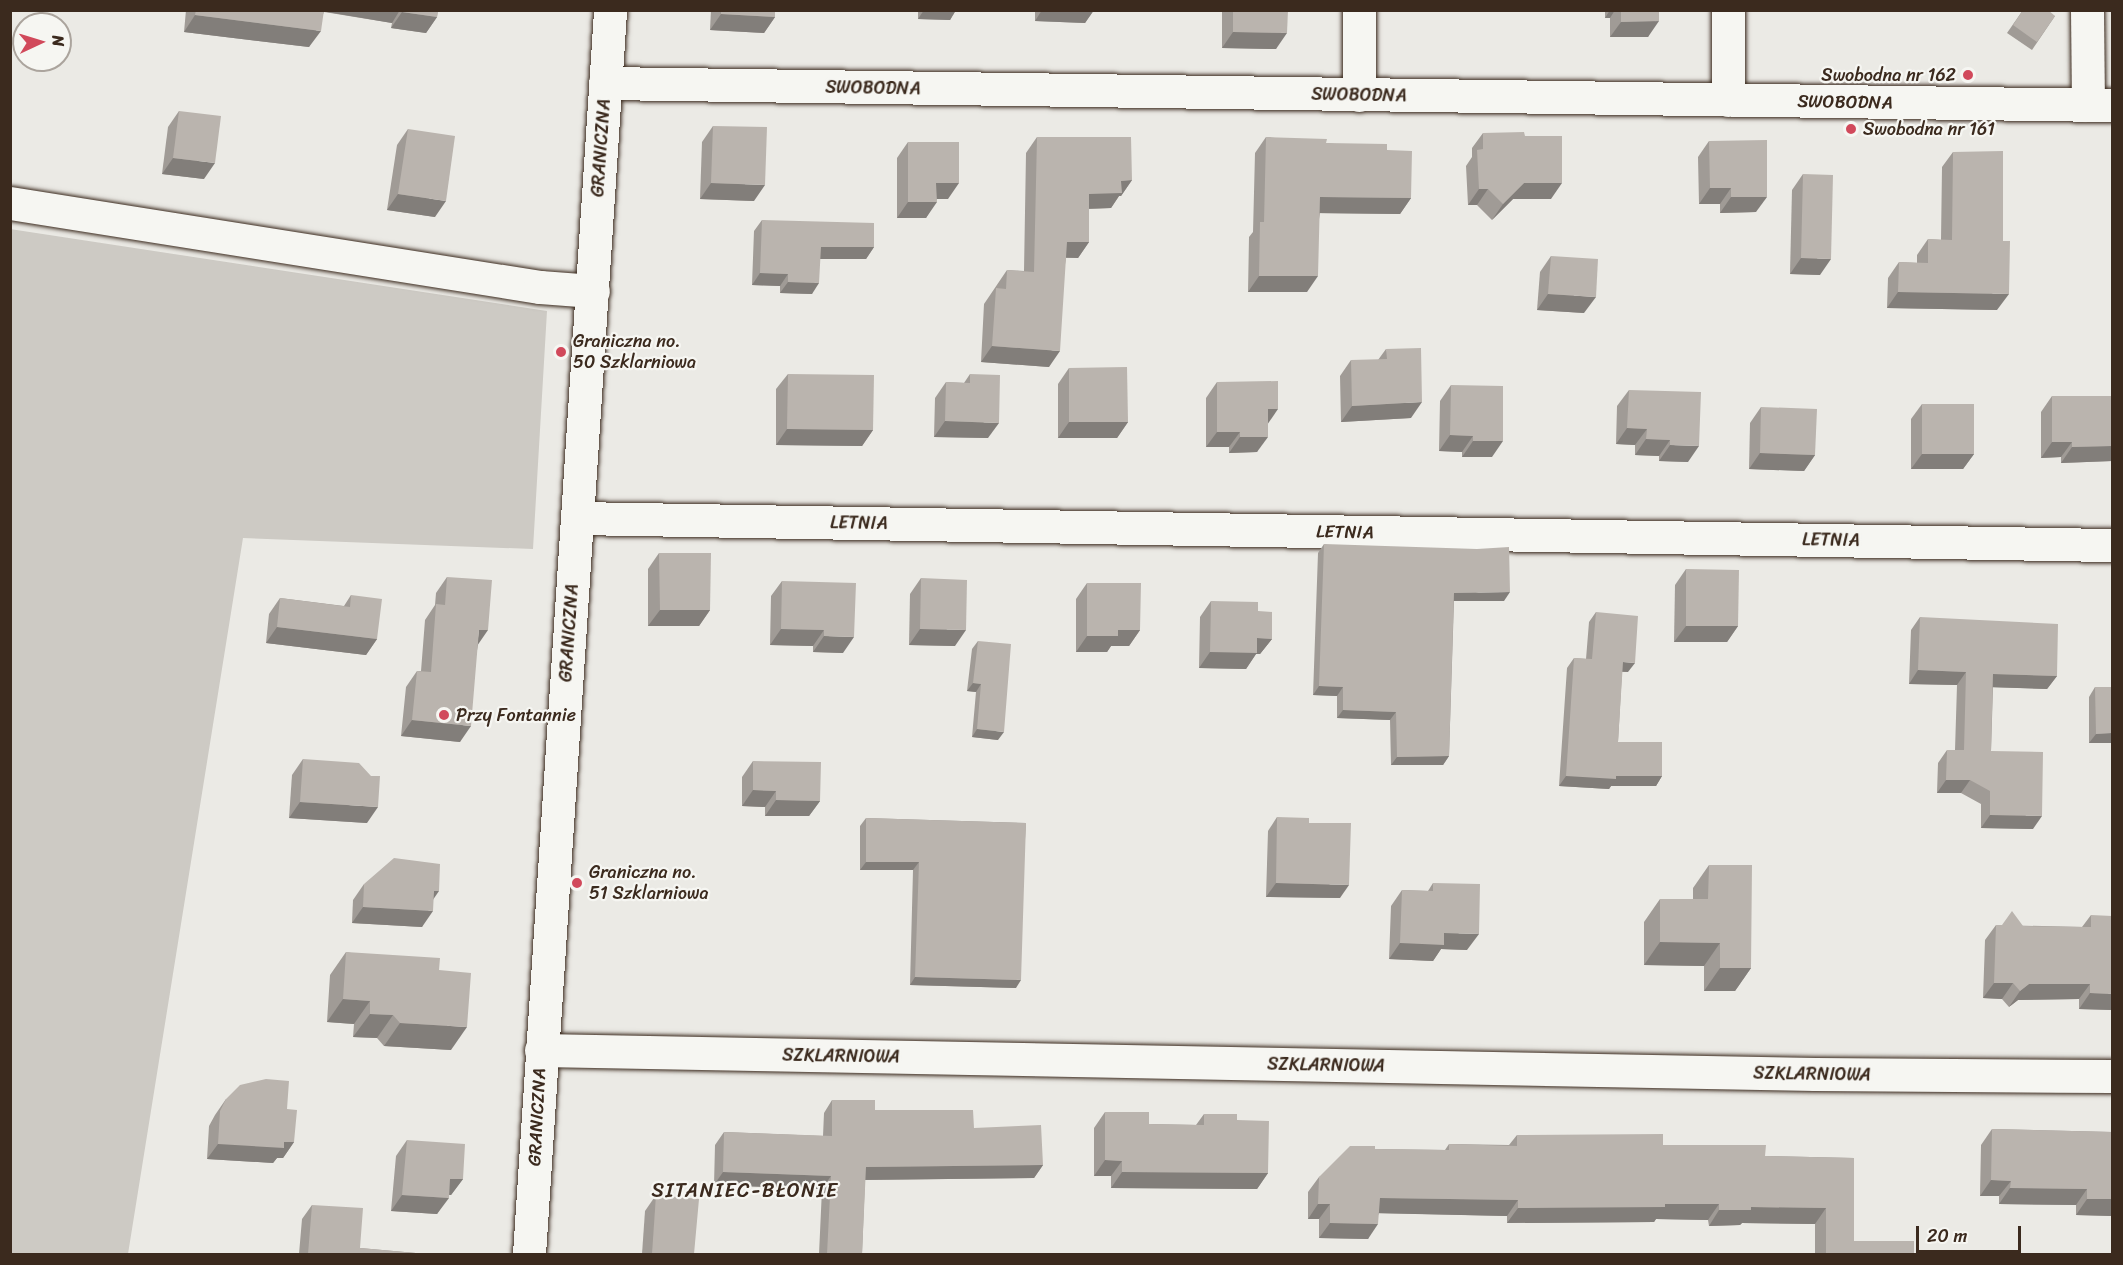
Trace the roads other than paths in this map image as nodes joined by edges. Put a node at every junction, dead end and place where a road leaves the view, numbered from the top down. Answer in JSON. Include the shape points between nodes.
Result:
{"nodes":[{"id":1,"x":610,"y":10,"type":"edge"},
{"id":2,"x":1359,"y":10,"type":"edge"},
{"id":3,"x":1728,"y":10,"type":"edge"},
{"id":4,"x":2087,"y":10,"type":"edge"},
{"id":5,"x":605,"y":83,"type":"junction"},
{"id":6,"x":1359,"y":95,"type":"junction"},
{"id":7,"x":1728,"y":100,"type":"junction"},
{"id":8,"x":2100,"y":105,"type":"edge"},
{"id":9,"x":10,"y":203,"type":"edge"},
{"id":10,"x":593,"y":291,"type":"junction"},
{"id":11,"x":578,"y":518,"type":"junction"},
{"id":12,"x":2112,"y":545,"type":"edge"},
{"id":13,"x":541,"y":1050,"type":"junction"},
{"id":14,"x":2112,"y":1076,"type":"edge"},
{"id":15,"x":529,"y":1254,"type":"edge"}],
"edges":[{"from":1,"to":5,"type":"street","name":"GRANICZNA"},
{"from":2,"to":6,"type":"street"},
{"from":3,"to":7,"type":"street"},
{"from":4,"to":8,"type":"street"},
{"from":5,"to":6,"type":"street","name":"SWOBODNA"},
{"from":5,"to":10,"type":"street","name":"GRANICZNA"},
{"from":6,"to":7,"type":"street","name":"SWOBODNA"},
{"from":7,"to":8,"type":"street","name":"SWOBODNA"},
{"from":9,"to":10,"type":"street","via":[[540,287]]},
{"from":10,"to":11,"type":"street","name":"GRANICZNA"},
{"from":11,"to":12,"type":"street","name":"LETNIA"},
{"from":11,"to":13,"type":"street","name":"GRANICZNA"},
{"from":13,"to":14,"type":"street","name":"SZKLARNIOWA"},
{"from":13,"to":15,"type":"street","name":"GRANICZNA"}]}
